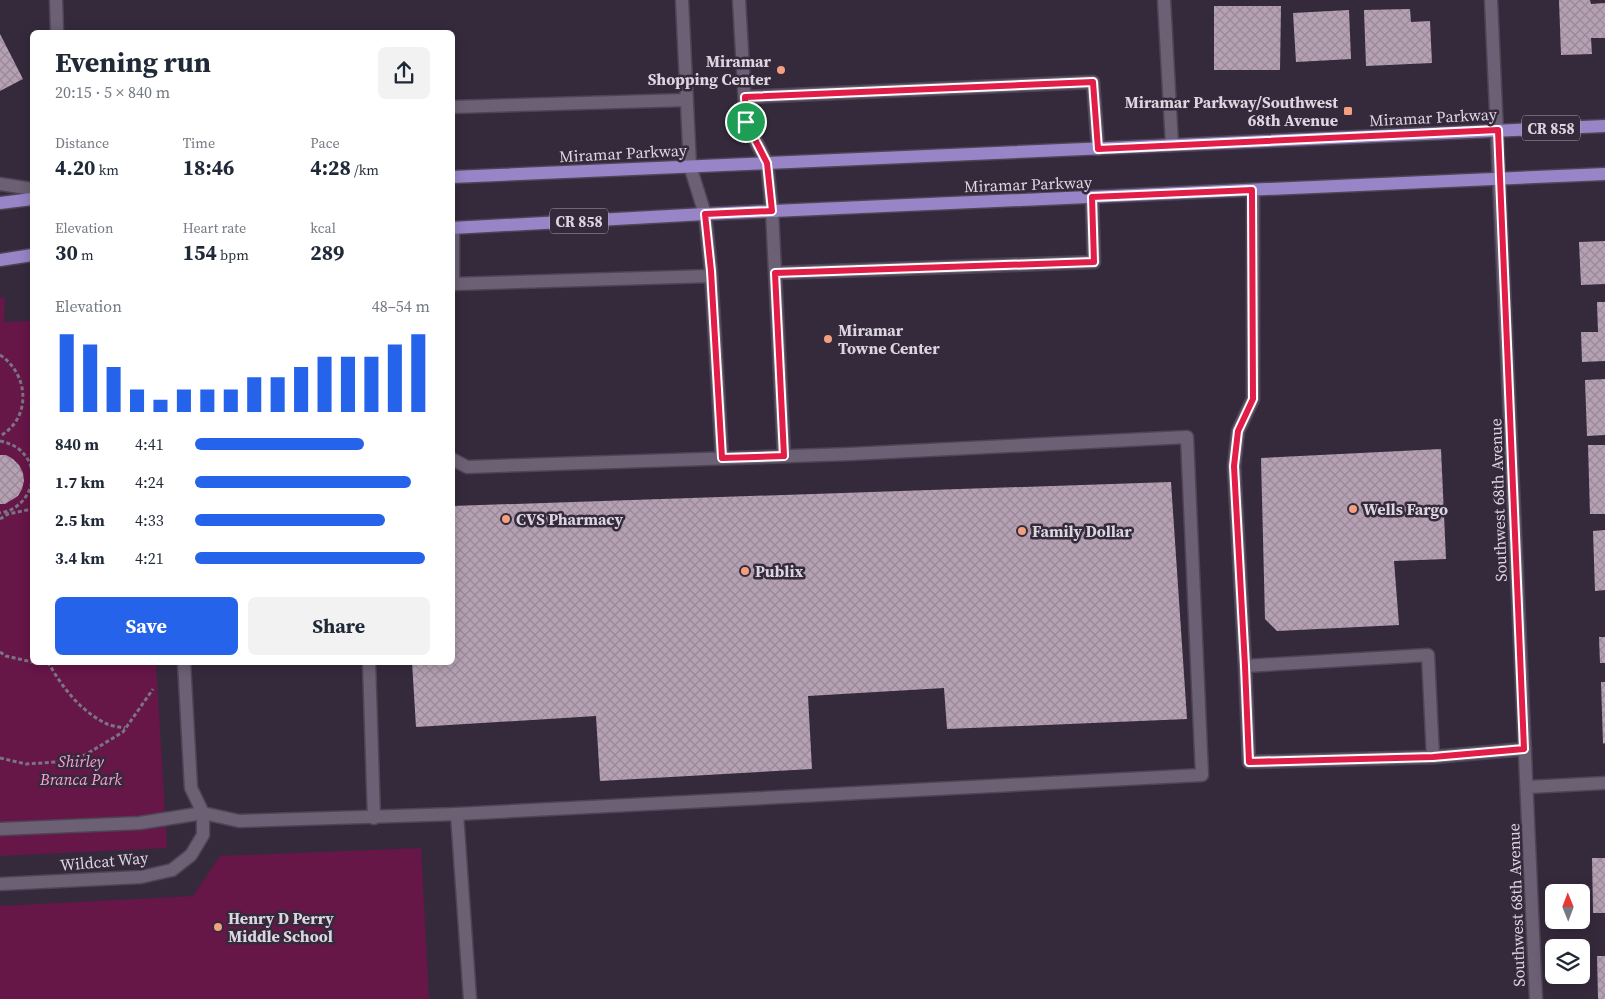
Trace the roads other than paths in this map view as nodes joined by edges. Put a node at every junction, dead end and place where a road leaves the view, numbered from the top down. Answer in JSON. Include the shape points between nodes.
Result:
{"nodes":[{"id":1,"x":56,"y":0,"type":"edge"},
{"id":2,"x":682,"y":0,"type":"edge"},
{"id":3,"x":739,"y":0,"type":"edge"},
{"id":4,"x":1164,"y":0,"type":"edge"},
{"id":5,"x":1492,"y":0,"type":"edge"},
{"id":6,"x":57,"y":30,"type":"edge"},
{"id":7,"x":745,"y":97,"type":"junction"},
{"id":8,"x":686,"y":100,"type":"junction"},
{"id":9,"x":455,"y":107,"type":"edge"},
{"id":10,"x":1605,"y":126,"type":"edge"},
{"id":11,"x":1498,"y":130,"type":"junction"},
{"id":12,"x":1172,"y":146,"type":"junction"},
{"id":13,"x":1098,"y":149,"type":"junction"},
{"id":14,"x":767,"y":163,"type":"junction"},
{"id":15,"x":690,"y":166,"type":"junction"},
{"id":16,"x":1605,"y":174,"type":"edge"},
{"id":17,"x":455,"y":177,"type":"edge"},
{"id":18,"x":1500,"y":178,"type":"junction"},
{"id":19,"x":0,"y":184,"type":"edge"},
{"id":20,"x":30,"y":189,"type":"edge"},
{"id":21,"x":1252,"y":190,"type":"junction"},
{"id":22,"x":1092,"y":197,"type":"junction"},
{"id":23,"x":30,"y":200,"type":"edge"},
{"id":24,"x":0,"y":203,"type":"edge"},
{"id":25,"x":772,"y":211,"type":"junction"},
{"id":26,"x":705,"y":214,"type":"junction"},
{"id":27,"x":455,"y":228,"type":"edge"},
{"id":28,"x":30,"y":255,"type":"edge"},
{"id":29,"x":0,"y":260,"type":"edge"},
{"id":30,"x":775,"y":273,"type":"junction"},
{"id":31,"x":711,"y":276,"type":"junction"},
{"id":32,"x":455,"y":284,"type":"edge"},
{"id":33,"x":784,"y":456,"type":"junction"},
{"id":34,"x":722,"y":458,"type":"junction"},
{"id":35,"x":455,"y":461,"type":"edge"},
{"id":36,"x":184,"y":665,"type":"edge"},
{"id":37,"x":369,"y":665,"type":"edge"},
{"id":38,"x":1245,"y":666,"type":"junction"},
{"id":39,"x":1524,"y":749,"type":"junction"},
{"id":40,"x":1433,"y":757,"type":"junction"},
{"id":41,"x":1605,"y":783,"type":"edge"},
{"id":42,"x":1528,"y":787,"type":"junction"},
{"id":43,"x":203,"y":813,"type":"junction"},
{"id":44,"x":458,"y":814,"type":"junction"},
{"id":45,"x":374,"y":818,"type":"junction"},
{"id":46,"x":0,"y":829,"type":"edge"},
{"id":47,"x":0,"y":884,"type":"edge"},
{"id":48,"x":470,"y":999,"type":"edge"},
{"id":49,"x":1536,"y":999,"type":"edge"}],
"edges":[{"from":1,"to":6,"type":"street"},
{"from":2,"to":8,"type":"street"},
{"from":3,"to":7,"type":"street"},
{"from":4,"to":12,"type":"street"},
{"from":5,"to":11,"type":"street","name":"Southwest 68th Avenue"},
{"from":7,"to":13,"type":"street","via":[[1093,82]]},
{"from":7,"to":14,"type":"street","via":[[746,122]]},
{"from":8,"to":9,"type":"street"},
{"from":8,"to":15,"type":"street"},
{"from":10,"to":11,"type":"main road","name":"Miramar Parkway","number":"CR 858"},
{"from":11,"to":12,"type":"main road","name":"Miramar Parkway","number":"CR 858"},
{"from":11,"to":18,"type":"street","name":"Southwest 68th Avenue"},
{"from":12,"to":13,"type":"main road","name":"Miramar Parkway","number":"CR 858"},
{"from":13,"to":14,"type":"main road","name":"Miramar Parkway","number":"CR 858"},
{"from":14,"to":15,"type":"main road","name":"Miramar Parkway","number":"CR 858"},
{"from":14,"to":25,"type":"street"},
{"from":15,"to":17,"type":"main road","name":"Miramar Parkway","number":"CR 858"},
{"from":15,"to":26,"type":"street"},
{"from":16,"to":18,"type":"main road","name":"Miramar Parkway","number":"CR 858"},
{"from":18,"to":21,"type":"main road","name":"Miramar Parkway","number":"CR 858"},
{"from":18,"to":39,"type":"street","name":"Southwest 68th Avenue"},
{"from":19,"to":20,"type":"street"},
{"from":21,"to":22,"type":"main road","name":"Miramar Parkway","number":"CR 858"},
{"from":21,"to":38,"type":"street","via":[[1253,399],[1238,431],[1234,466]]},
{"from":22,"to":25,"type":"main road","name":"Miramar Parkway","number":"CR 858"},
{"from":22,"to":30,"type":"street","via":[[1094,262]]},
{"from":23,"to":24,"type":"main road"},
{"from":25,"to":26,"type":"main road","name":"Miramar Parkway","number":"CR 858"},
{"from":25,"to":30,"type":"street"},
{"from":26,"to":27,"type":"main road","name":"Miramar Parkway","number":"CR 858"},
{"from":26,"to":31,"type":"street"},
{"from":28,"to":29,"type":"main road"},
{"from":30,"to":33,"type":"street"},
{"from":31,"to":32,"type":"street"},
{"from":31,"to":34,"type":"street"},
{"from":33,"to":34,"type":"street"},
{"from":33,"to":44,"type":"street","via":[[1187,437],[1202,775]]},
{"from":34,"to":35,"type":"street","via":[[467,467]]},
{"from":36,"to":43,"type":"street","via":[[191,788]]},
{"from":37,"to":45,"type":"street"},
{"from":38,"to":40,"type":"street","via":[[1249,762]]},
{"from":38,"to":40,"type":"street","via":[[1428,655]]},
{"from":39,"to":40,"type":"street"},
{"from":39,"to":42,"type":"street","name":"Southwest 68th Avenue"},
{"from":41,"to":42,"type":"street"},
{"from":42,"to":49,"type":"street","name":"Southwest 68th Avenue"},
{"from":43,"to":45,"type":"street","via":[[239,821]]},
{"from":43,"to":46,"type":"street","via":[[140,824]]},
{"from":43,"to":47,"type":"street","name":"Wildcat Way","via":[[203,835],[190,855],[172,870],[141,877]]},
{"from":44,"to":45,"type":"street"},
{"from":44,"to":48,"type":"street"}]}
